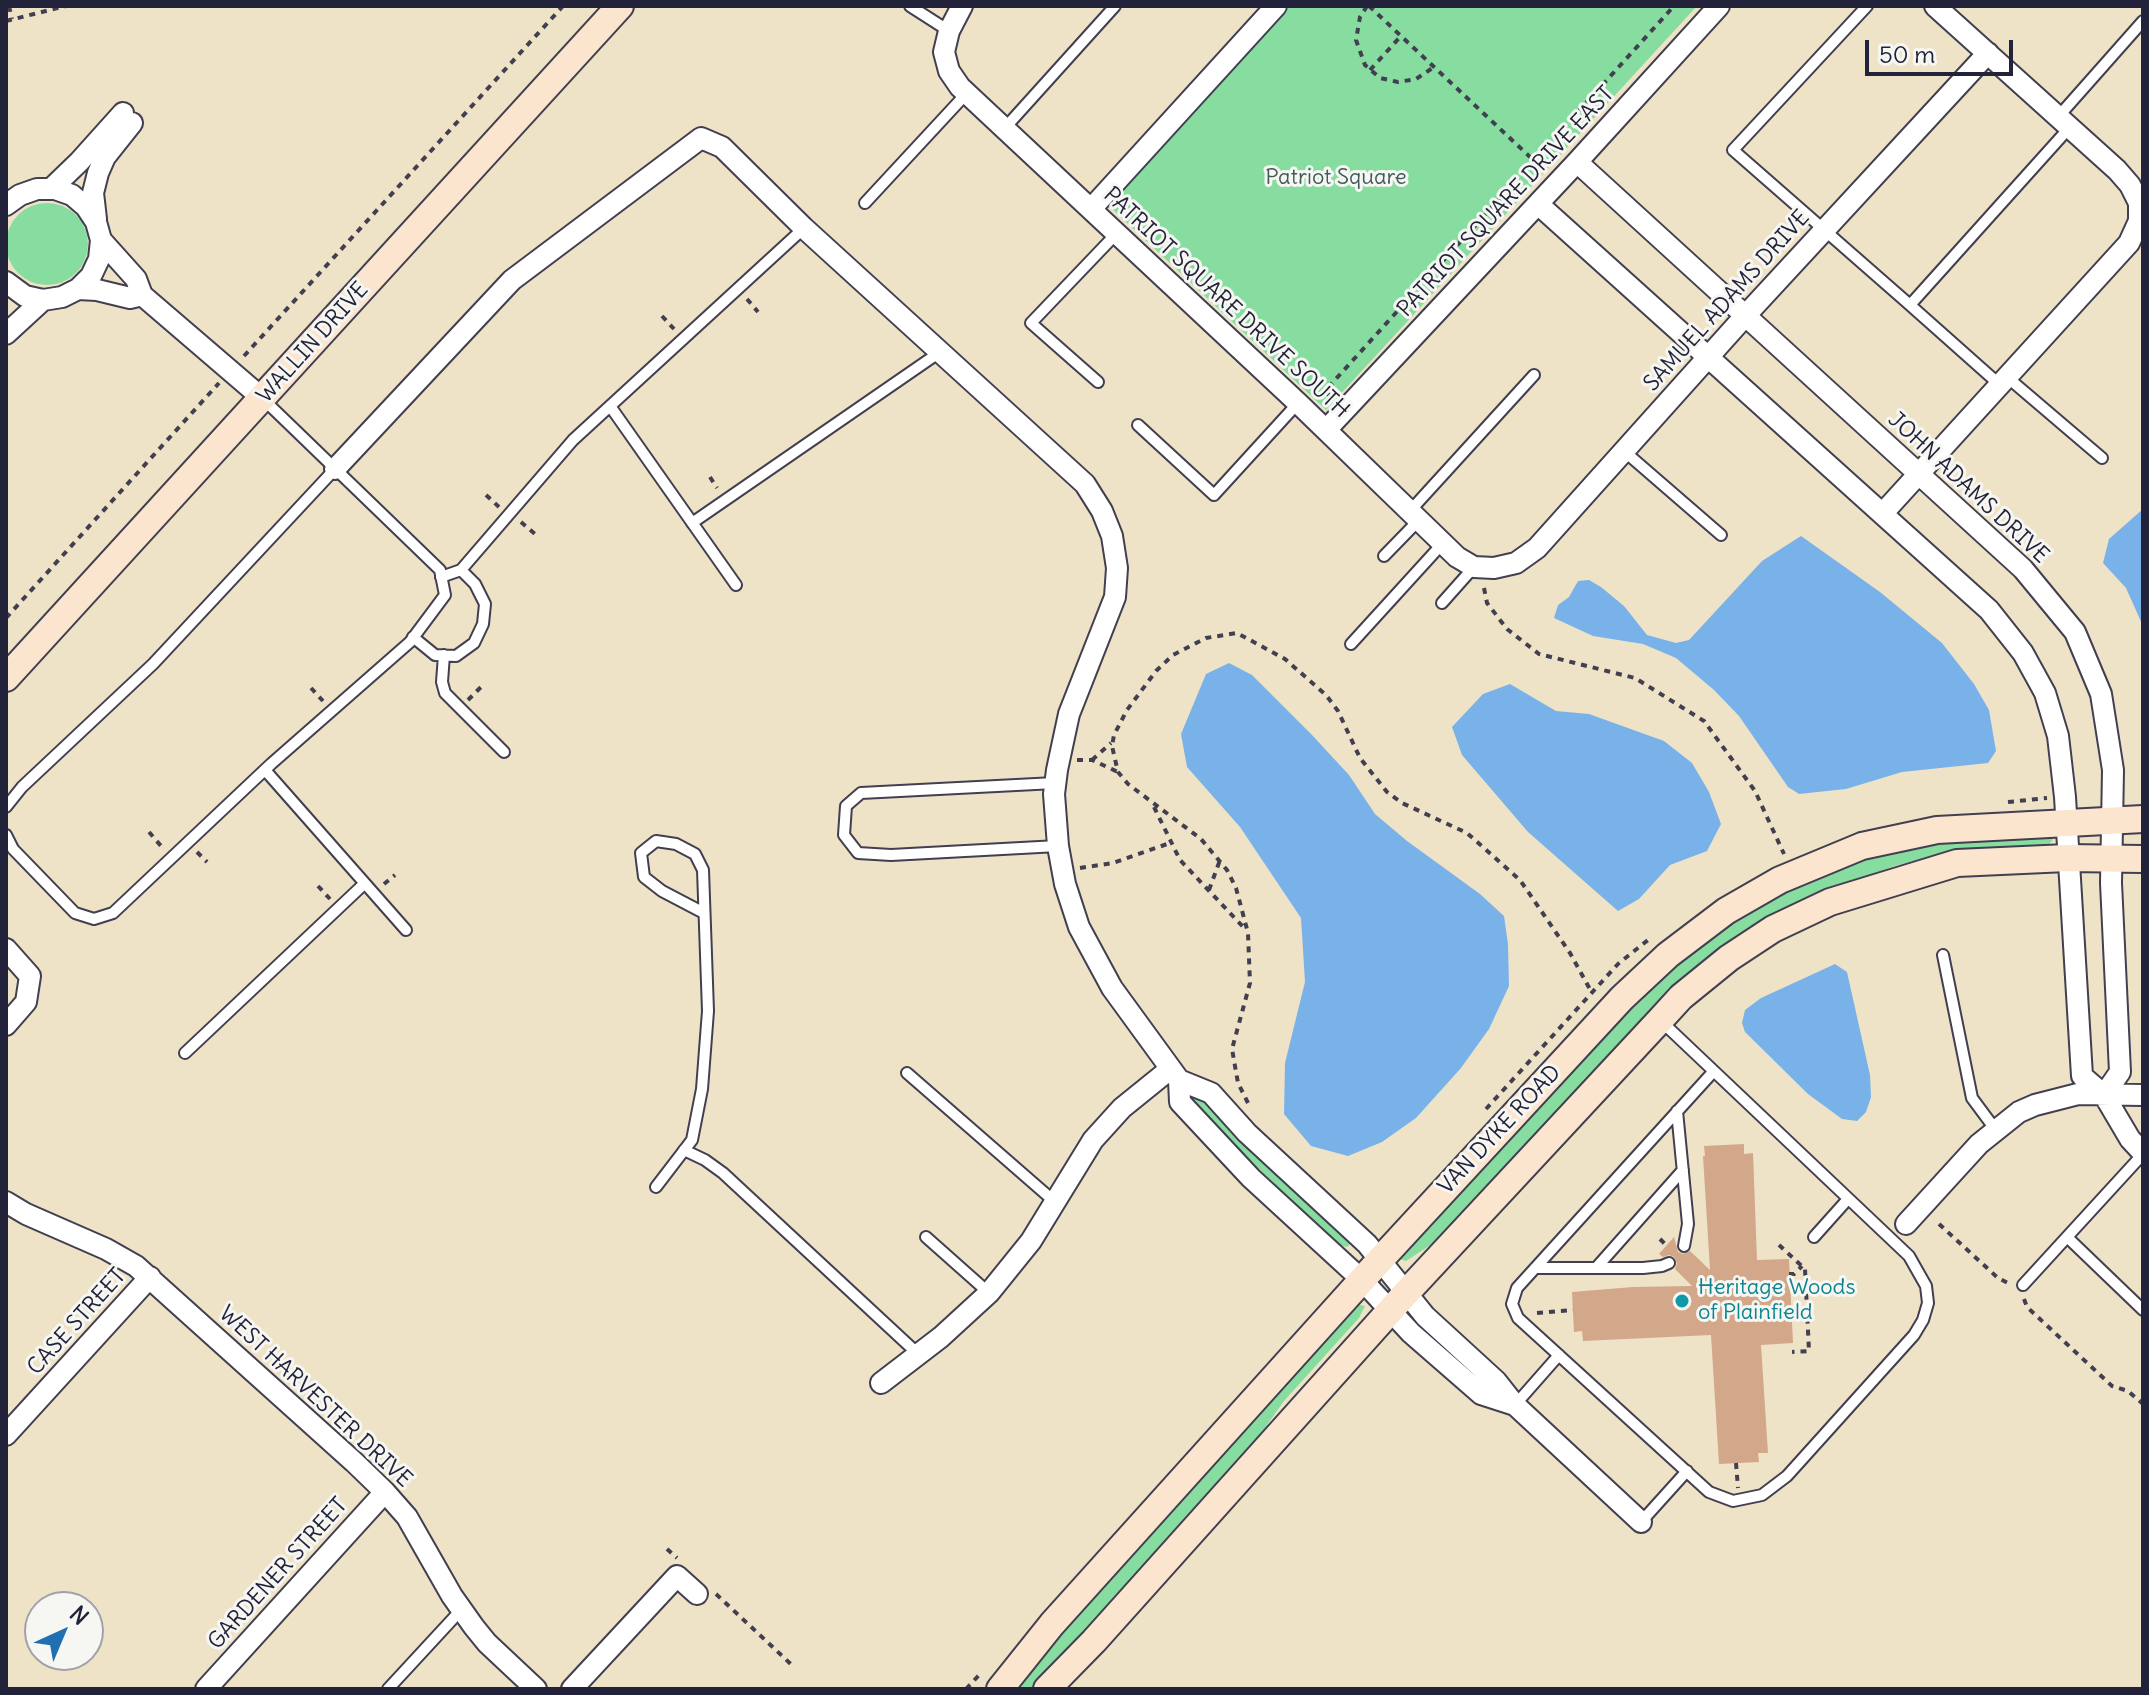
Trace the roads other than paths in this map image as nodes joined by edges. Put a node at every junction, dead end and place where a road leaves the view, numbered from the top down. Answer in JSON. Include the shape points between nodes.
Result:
{"nodes":[{"id":1,"x":620,"y":6,"type":"edge"},
{"id":2,"x":910,"y":6,"type":"edge"},
{"id":3,"x":962,"y":6,"type":"edge"},
{"id":4,"x":1115,"y":6,"type":"edge"},
{"id":5,"x":1276,"y":6,"type":"edge"},
{"id":6,"x":1719,"y":6,"type":"edge"},
{"id":7,"x":1867,"y":6,"type":"edge"},
{"id":8,"x":1935,"y":6,"type":"edge"},
{"id":9,"x":2143,"y":21,"type":"edge"},
{"id":10,"x":949,"y":31,"type":"junction"},
{"id":11,"x":1988,"y":53,"type":"junction"},
{"id":12,"x":966,"y":94,"type":"junction"},
{"id":13,"x":2064,"y":122,"type":"junction"},
{"id":14,"x":1004,"y":129,"type":"junction"},
{"id":15,"x":1577,"y":162,"type":"junction"},
{"id":16,"x":51,"y":189,"type":"junction"},
{"id":17,"x":11,"y":198,"type":"edge"},
{"id":18,"x":865,"y":203,"type":"dead end"},
{"id":19,"x":1538,"y":204,"type":"junction"},
{"id":20,"x":1091,"y":209,"type":"junction"},
{"id":21,"x":804,"y":228,"type":"junction"},
{"id":22,"x":1825,"y":230,"type":"junction"},
{"id":23,"x":99,"y":231,"type":"junction"},
{"id":24,"x":1117,"y":233,"type":"junction"},
{"id":25,"x":6,"y":282,"type":"edge"},
{"id":26,"x":78,"y":289,"type":"junction"},
{"id":27,"x":142,"y":295,"type":"junction"},
{"id":28,"x":43,"y":300,"type":"junction"},
{"id":29,"x":1910,"y":305,"type":"junction"},
{"id":30,"x":1745,"y":316,"type":"junction"},
{"id":31,"x":6,"y":334,"type":"edge"},
{"id":32,"x":940,"y":352,"type":"junction"},
{"id":33,"x":1709,"y":355,"type":"junction"},
{"id":34,"x":1534,"y":375,"type":"dead end"},
{"id":35,"x":2004,"y":381,"type":"junction"},
{"id":36,"x":1098,"y":382,"type":"dead end"},
{"id":37,"x":262,"y":398,"type":"junction"},
{"id":38,"x":1298,"y":403,"type":"junction"},
{"id":39,"x":610,"y":406,"type":"junction"},
{"id":40,"x":1138,"y":425,"type":"dead end"},
{"id":41,"x":1326,"y":430,"type":"junction"},
{"id":42,"x":1624,"y":451,"type":"junction"},
{"id":43,"x":2102,"y":458,"type":"dead end"},
{"id":44,"x":335,"y":469,"type":"junction"},
{"id":45,"x":1919,"y":472,"type":"junction"},
{"id":46,"x":1883,"y":513,"type":"junction"},
{"id":47,"x":1415,"y":516,"type":"junction"},
{"id":48,"x":692,"y":523,"type":"junction"},
{"id":49,"x":1721,"y":535,"type":"dead end"},
{"id":50,"x":1443,"y":543,"type":"junction"},
{"id":51,"x":1384,"y":556,"type":"dead end"},
{"id":52,"x":1484,"y":568,"type":"junction"},
{"id":53,"x":461,"y":570,"type":"junction"},
{"id":54,"x":441,"y":577,"type":"junction"},
{"id":55,"x":736,"y":585,"type":"dead end"},
{"id":56,"x":1442,"y":603,"type":"dead end"},
{"id":57,"x":413,"y":637,"type":"junction"},
{"id":58,"x":1351,"y":644,"type":"dead end"},
{"id":59,"x":444,"y":655,"type":"junction"},
{"id":60,"x":6,"y":678,"type":"edge"},
{"id":61,"x":504,"y":752,"type":"dead end"},
{"id":62,"x":265,"y":770,"type":"junction"},
{"id":63,"x":1055,"y":783,"type":"junction"},
{"id":64,"x":6,"y":807,"type":"edge"},
{"id":65,"x":2143,"y":819,"type":"edge"},
{"id":66,"x":2113,"y":821,"type":"junction"},
{"id":67,"x":2065,"y":823,"type":"junction"},
{"id":68,"x":6,"y":835,"type":"edge"},
{"id":69,"x":1058,"y":846,"type":"junction"},
{"id":70,"x":2067,"y":858,"type":"junction"},
{"id":71,"x":2143,"y":859,"type":"edge"},
{"id":72,"x":2113,"y":861,"type":"junction"},
{"id":73,"x":364,"y":884,"type":"junction"},
{"id":74,"x":704,"y":913,"type":"junction"},
{"id":75,"x":406,"y":930,"type":"dead end"},
{"id":76,"x":6,"y":949,"type":"edge"},
{"id":77,"x":1943,"y":955,"type":"dead end"},
{"id":78,"x":1660,"y":1020,"type":"junction"},
{"id":79,"x":6,"y":1025,"type":"edge"},
{"id":80,"x":185,"y":1053,"type":"dead end"},
{"id":81,"x":1713,"y":1072,"type":"junction"},
{"id":82,"x":907,"y":1073,"type":"dead end"},
{"id":83,"x":1174,"y":1075,"type":"junction"},
{"id":84,"x":2104,"y":1095,"type":"junction"},
{"id":85,"x":2143,"y":1095,"type":"edge"},
{"id":86,"x":1677,"y":1111,"type":"junction"},
{"id":87,"x":1995,"y":1129,"type":"junction"},
{"id":88,"x":684,"y":1150,"type":"junction"},
{"id":89,"x":2143,"y":1153,"type":"edge"},
{"id":90,"x":1683,"y":1170,"type":"junction"},
{"id":91,"x":656,"y":1187,"type":"dead end"},
{"id":92,"x":1848,"y":1199,"type":"junction"},
{"id":93,"x":6,"y":1202,"type":"edge"},
{"id":94,"x":1055,"y":1202,"type":"junction"},
{"id":95,"x":1906,"y":1224,"type":"dead end"},
{"id":96,"x":926,"y":1237,"type":"dead end"},
{"id":97,"x":1814,"y":1237,"type":"dead end"},
{"id":98,"x":2067,"y":1237,"type":"junction"},
{"id":99,"x":1684,"y":1246,"type":"dead end"},
{"id":100,"x":1380,"y":1260,"type":"junction"},
{"id":101,"x":1669,"y":1263,"type":"dead end"},
{"id":102,"x":1535,"y":1268,"type":"junction"},
{"id":103,"x":1596,"y":1268,"type":"junction"},
{"id":104,"x":150,"y":1277,"type":"junction"},
{"id":105,"x":1362,"y":1280,"type":"junction"},
{"id":106,"x":2020,"y":1289,"type":"road end"},
{"id":107,"x":989,"y":1293,"type":"junction"},
{"id":108,"x":1398,"y":1302,"type":"junction"},
{"id":109,"x":2143,"y":1310,"type":"edge"},
{"id":110,"x":917,"y":1353,"type":"junction"},
{"id":111,"x":1559,"y":1355,"type":"junction"},
{"id":112,"x":881,"y":1383,"type":"dead end"},
{"id":113,"x":1515,"y":1405,"type":"junction"},
{"id":114,"x":6,"y":1435,"type":"edge"},
{"id":115,"x":1687,"y":1471,"type":"junction"},
{"id":116,"x":385,"y":1492,"type":"junction"},
{"id":117,"x":1641,"y":1522,"type":"joint"},
{"id":118,"x":705,"y":1593,"type":"road end"},
{"id":119,"x":461,"y":1610,"type":"junction"},
{"id":120,"x":206,"y":1689,"type":"edge"},
{"id":121,"x":388,"y":1689,"type":"edge"},
{"id":122,"x":536,"y":1689,"type":"edge"},
{"id":123,"x":572,"y":1689,"type":"edge"},
{"id":124,"x":1000,"y":1689,"type":"edge"},
{"id":125,"x":1047,"y":1689,"type":"edge"}],
"edges":[{"from":1,"to":37,"type":"street","name":"WALLIN DRIVE"},
{"from":2,"to":10,"type":"lane"},
{"from":3,"to":10,"type":"street"},
{"from":4,"to":14,"type":"lane"},
{"from":5,"to":20,"type":"street"},
{"from":6,"to":15,"type":"street","name":"PATRIOT SQUARE DRIVE EAST"},
{"from":7,"to":22,"type":"lane","via":[[1733,150]]},
{"from":8,"to":11,"type":"street"},
{"from":9,"to":13,"type":"lane"},
{"from":10,"to":12,"type":"street","name":"PATRIOT SQUARE DRIVE SOUTH","via":[[944,52],[949,71]]},
{"from":11,"to":13,"type":"street"},
{"from":11,"to":22,"type":"street","name":"SAMUEL ADAMS DRIVE"},
{"from":12,"to":14,"type":"street","name":"PATRIOT SQUARE DRIVE SOUTH"},
{"from":12,"to":18,"type":"lane"},
{"from":13,"to":29,"type":"lane"},
{"from":13,"to":35,"type":"street","via":[[2130,185],[2139,203],[2139,221],[2129,243]]},
{"from":14,"to":20,"type":"street","name":"PATRIOT SQUARE DRIVE SOUTH"},
{"from":15,"to":19,"type":"street","name":"PATRIOT SQUARE DRIVE EAST"},
{"from":15,"to":30,"type":"street","name":"JOHN ADAMS DRIVE"},
{"from":16,"to":17,"type":"street"},
{"from":16,"to":23,"type":"street","via":[[72,195],[86,207]]},
{"from":16,"to":23,"type":"street","via":[[128,118],[98,173],[93,193]]},
{"from":19,"to":33,"type":"street"},
{"from":19,"to":41,"type":"street","name":"PATRIOT SQUARE DRIVE EAST"},
{"from":20,"to":24,"type":"street","name":"PATRIOT SQUARE DRIVE SOUTH"},
{"from":21,"to":32,"type":"street"},
{"from":21,"to":39,"type":"lane"},
{"from":21,"to":44,"type":"street","via":[[722,147],[701,138],[512,280]]},
{"from":22,"to":29,"type":"lane"},
{"from":22,"to":30,"type":"street","name":"SAMUEL ADAMS DRIVE"},
{"from":23,"to":26,"type":"street","via":[[99,259]]},
{"from":23,"to":27,"type":"street"},
{"from":24,"to":36,"type":"lane","via":[[1031,323]]},
{"from":24,"to":38,"type":"street","name":"PATRIOT SQUARE DRIVE SOUTH"},
{"from":25,"to":28,"type":"street","via":[[25,296]]},
{"from":26,"to":27,"type":"street","via":[[130,298]]},
{"from":26,"to":28,"type":"street"},
{"from":27,"to":37,"type":"street"},
{"from":28,"to":31,"type":"street"},
{"from":29,"to":35,"type":"lane"},
{"from":30,"to":33,"type":"street","name":"SAMUEL ADAMS DRIVE"},
{"from":30,"to":45,"type":"street","name":"JOHN ADAMS DRIVE"},
{"from":32,"to":48,"type":"lane"},
{"from":32,"to":63,"type":"street","via":[[1085,484],[1112,536],[1115,597],[1069,714]]},
{"from":33,"to":42,"type":"street","name":"SAMUEL ADAMS DRIVE"},
{"from":33,"to":46,"type":"street"},
{"from":34,"to":47,"type":"lane"},
{"from":35,"to":43,"type":"lane"},
{"from":35,"to":45,"type":"street"},
{"from":37,"to":44,"type":"lane"},
{"from":37,"to":60,"type":"street","name":"WALLIN DRIVE"},
{"from":38,"to":40,"type":"lane","via":[[1214,495]]},
{"from":38,"to":41,"type":"street","name":"PATRIOT SQUARE DRIVE SOUTH"},
{"from":39,"to":48,"type":"lane"},
{"from":39,"to":53,"type":"lane","via":[[573,440]]},
{"from":41,"to":47,"type":"street","name":"PATRIOT SQUARE DRIVE SOUTH"},
{"from":42,"to":49,"type":"lane"},
{"from":42,"to":52,"type":"street","name":"SAMUEL ADAMS DRIVE","via":[[1537,548],[1516,563]]},
{"from":44,"to":54,"type":"lane","via":[[431,560]]},
{"from":44,"to":64,"type":"lane","via":[[153,664]]},
{"from":45,"to":46,"type":"street"},
{"from":45,"to":66,"type":"street","name":"JOHN ADAMS DRIVE","via":[[2023,569],[2075,632],[2101,694],[2113,770]]},
{"from":46,"to":67,"type":"street","via":[[1989,610],[2023,653],[2045,693],[2058,736]]},
{"from":47,"to":50,"type":"street","name":"PATRIOT SQUARE DRIVE SOUTH"},
{"from":47,"to":51,"type":"lane"},
{"from":48,"to":55,"type":"lane"},
{"from":50,"to":52,"type":"street","name":"PATRIOT SQUARE DRIVE SOUTH","via":[[1457,557]]},
{"from":50,"to":58,"type":"lane"},
{"from":52,"to":56,"type":"lane"},
{"from":53,"to":54,"type":"lane"},
{"from":53,"to":59,"type":"lane","via":[[485,604],[483,624],[474,643],[456,656]]},
{"from":54,"to":57,"type":"lane","via":[[445,595]]},
{"from":57,"to":59,"type":"lane","via":[[435,655]]},
{"from":57,"to":62,"type":"lane"},
{"from":59,"to":61,"type":"lane","via":[[445,693]]},
{"from":62,"to":68,"type":"lane","via":[[113,913],[94,919],[75,913],[13,849]]},
{"from":62,"to":73,"type":"lane"},
{"from":63,"to":69,"type":"street"},
{"from":63,"to":69,"type":"lane","via":[[861,793],[846,806],[844,835],[858,853],[891,855]]},
{"from":65,"to":66,"type":"street","name":"VAN DYKE ROAD"},
{"from":66,"to":67,"type":"street","name":"VAN DYKE ROAD"},
{"from":66,"to":72,"type":"street","name":"JOHN ADAMS DRIVE"},
{"from":67,"to":70,"type":"street"},
{"from":67,"to":100,"type":"street","name":"VAN DYKE ROAD","via":[[1937,830],[1862,846],[1780,880],[1726,911],[1622,998]]},
{"from":69,"to":83,"type":"street","via":[[1079,927],[1112,988]]},
{"from":70,"to":72,"type":"street","name":"VAN DYKE ROAD"},
{"from":70,"to":78,"type":"street","name":"VAN DYKE ROAD","via":[[1957,863],[1830,902],[1773,929],[1729,958]]},
{"from":70,"to":84,"type":"street","via":[[2082,1076]]},
{"from":71,"to":72,"type":"street","name":"VAN DYKE ROAD"},
{"from":72,"to":84,"type":"street","name":"JOHN ADAMS DRIVE","via":[[2120,1072]]},
{"from":73,"to":75,"type":"lane"},
{"from":73,"to":80,"type":"lane"},
{"from":74,"to":74,"type":"lane","via":[[703,870],[695,854],[656,841],[641,853],[644,877]]},
{"from":74,"to":88,"type":"lane","via":[[708,1011],[702,1089],[692,1140]]},
{"from":76,"to":79,"type":"street","via":[[30,976],[26,1002]]},
{"from":77,"to":87,"type":"lane","via":[[1972,1098]]},
{"from":78,"to":81,"type":"lane"},
{"from":78,"to":108,"type":"street","name":"VAN DYKE ROAD"},
{"from":81,"to":86,"type":"lane"},
{"from":81,"to":92,"type":"lane"},
{"from":82,"to":94,"type":"lane"},
{"from":83,"to":94,"type":"street","via":[[1140,1092],[1101,1130]]},
{"from":83,"to":100,"type":"street","via":[[1211,1093]]},
{"from":83,"to":105,"type":"street","via":[[1180,1102],[1251,1178]]},
{"from":84,"to":85,"type":"street"},
{"from":84,"to":87,"type":"street","via":[[2078,1094],[2035,1105]]},
{"from":84,"to":89,"type":"street"},
{"from":86,"to":90,"type":"lane"},
{"from":86,"to":102,"type":"lane"},
{"from":87,"to":95,"type":"street"},
{"from":88,"to":91,"type":"lane"},
{"from":88,"to":110,"type":"lane","via":[[723,1173]]},
{"from":89,"to":98,"type":"lane"},
{"from":90,"to":99,"type":"lane","via":[[1688,1224]]},
{"from":90,"to":103,"type":"lane"},
{"from":92,"to":97,"type":"lane"},
{"from":92,"to":115,"type":"lane","via":[[1919,1270],[1928,1303],[1914,1335],[1787,1476],[1762,1495],[1733,1501],[1709,1492]]},
{"from":93,"to":104,"type":"street","name":"WEST HARVESTER DRIVE","via":[[106,1249]]},
{"from":94,"to":107,"type":"street"},
{"from":96,"to":107,"type":"lane"},
{"from":98,"to":106,"type":"lane"},
{"from":98,"to":109,"type":"lane"},
{"from":100,"to":105,"type":"street","name":"VAN DYKE ROAD"},
{"from":100,"to":108,"type":"street"},
{"from":101,"to":103,"type":"lane"},
{"from":102,"to":103,"type":"lane"},
{"from":102,"to":111,"type":"lane","via":[[1517,1288],[1512,1304],[1518,1318]]},
{"from":104,"to":114,"type":"street","name":"CASE STREET"},
{"from":104,"to":116,"type":"street","name":"WEST HARVESTER DRIVE"},
{"from":105,"to":108,"type":"street"},
{"from":105,"to":124,"type":"street","name":"VAN DYKE ROAD","via":[[1052,1624]]},
{"from":107,"to":110,"type":"street"},
{"from":108,"to":113,"type":"street","via":[[1425,1316]]},
{"from":108,"to":125,"type":"street","name":"VAN DYKE ROAD"},
{"from":110,"to":112,"type":"street"},
{"from":111,"to":113,"type":"lane"},
{"from":111,"to":115,"type":"lane"},
{"from":113,"to":117,"type":"street"},
{"from":115,"to":117,"type":"lane"},
{"from":116,"to":119,"type":"street","name":"WEST HARVESTER DRIVE","via":[[407,1517]]},
{"from":116,"to":120,"type":"street","name":"GARDENER STREET"},
{"from":118,"to":123,"type":"street","via":[[677,1576]]},
{"from":119,"to":121,"type":"lane"},
{"from":119,"to":122,"type":"street","name":"WEST HARVESTER DRIVE"}]}
